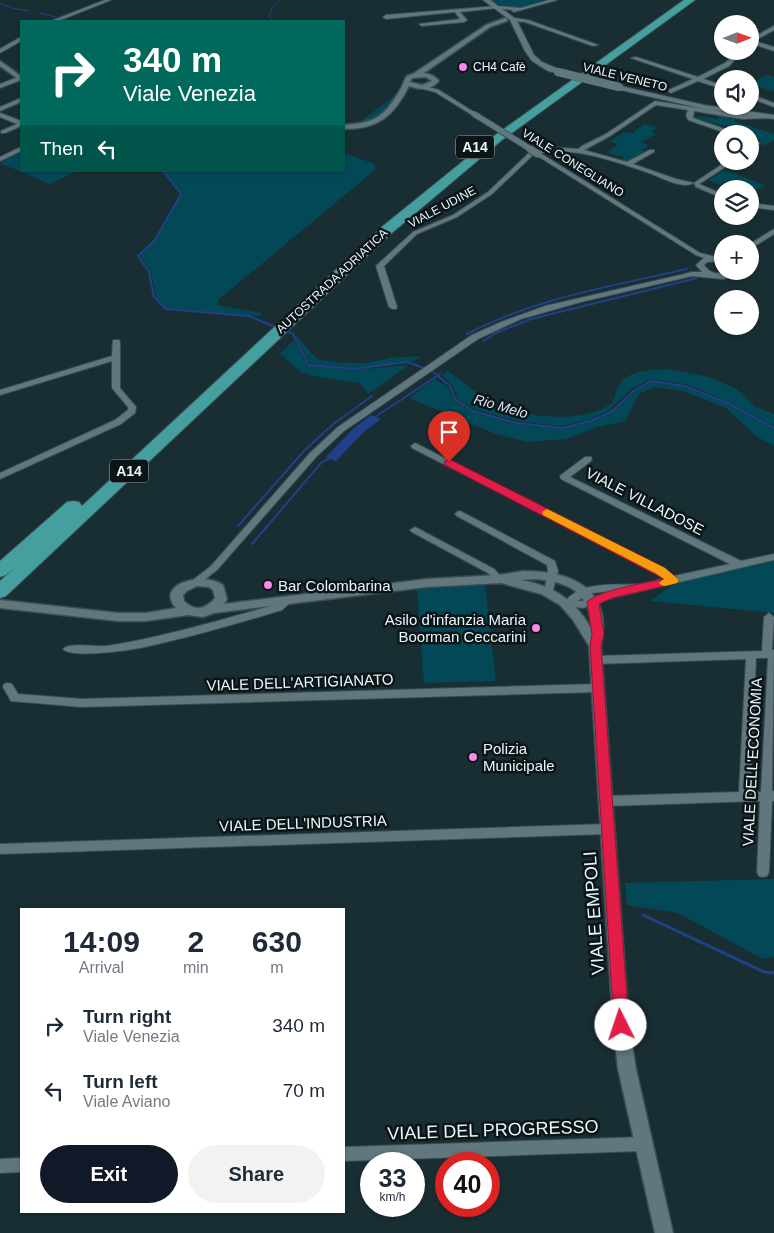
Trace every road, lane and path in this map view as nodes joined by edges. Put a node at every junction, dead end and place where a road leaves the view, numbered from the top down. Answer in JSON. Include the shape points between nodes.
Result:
{"nodes":[{"id":1,"x":109,"y":0,"type":"edge"},
{"id":2,"x":486,"y":0,"type":"edge"},
{"id":3,"x":555,"y":0,"type":"edge"},
{"id":4,"x":682,"y":0,"type":"edge"},
{"id":5,"x":690,"y":0,"type":"edge"},
{"id":6,"x":497,"y":8,"type":"junction"},
{"id":7,"x":521,"y":10,"type":"junction"},
{"id":8,"x":457,"y":11,"type":"junction"},
{"id":9,"x":386,"y":17,"type":"dead end"},
{"id":10,"x":511,"y":19,"type":"junction"},
{"id":11,"x":57,"y":20,"type":"edge"},
{"id":12,"x":422,"y":24,"type":"dead end"},
{"id":13,"x":774,"y":28,"type":"edge"},
{"id":14,"x":759,"y":36,"type":"edge"},
{"id":15,"x":20,"y":40,"type":"edge"},
{"id":16,"x":759,"y":44,"type":"edge"},
{"id":17,"x":595,"y":45,"type":"dead end"},
{"id":18,"x":774,"y":49,"type":"edge"},
{"id":19,"x":0,"y":51,"type":"edge"},
{"id":20,"x":634,"y":58,"type":"dead end"},
{"id":21,"x":733,"y":60,"type":"edge"},
{"id":22,"x":0,"y":64,"type":"edge"},
{"id":23,"x":426,"y":72,"type":"junction"},
{"id":24,"x":20,"y":77,"type":"edge"},
{"id":25,"x":20,"y":78,"type":"edge"},
{"id":26,"x":696,"y":79,"type":"junction"},
{"id":27,"x":714,"y":85,"type":"edge"},
{"id":28,"x":0,"y":86,"type":"edge"},
{"id":29,"x":406,"y":87,"type":"junction"},
{"id":30,"x":436,"y":87,"type":"junction"},
{"id":31,"x":671,"y":91,"type":"dead end"},
{"id":32,"x":20,"y":100,"type":"edge"},
{"id":33,"x":759,"y":103,"type":"edge"},
{"id":34,"x":0,"y":109,"type":"edge"},
{"id":35,"x":691,"y":110,"type":"junction"},
{"id":36,"x":771,"y":113,"type":"edge"},
{"id":37,"x":0,"y":115,"type":"edge"},
{"id":38,"x":20,"y":124,"type":"edge"},
{"id":39,"x":20,"y":124,"type":"edge"},
{"id":40,"x":347,"y":127,"type":"edge"},
{"id":41,"x":714,"y":127,"type":"edge"},
{"id":42,"x":3,"y":132,"type":"dead end"},
{"id":43,"x":20,"y":149,"type":"edge"},
{"id":44,"x":580,"y":151,"type":"junction"},
{"id":45,"x":652,"y":151,"type":"dead end"},
{"id":46,"x":0,"y":158,"type":"edge"},
{"id":47,"x":629,"y":164,"type":"junction"},
{"id":48,"x":718,"y":170,"type":"edge"},
{"id":49,"x":695,"y":184,"type":"junction"},
{"id":50,"x":714,"y":192,"type":"edge"},
{"id":51,"x":759,"y":206,"type":"edge"},
{"id":52,"x":774,"y":208,"type":"edge"},
{"id":53,"x":774,"y":231,"type":"edge"},
{"id":54,"x":759,"y":241,"type":"edge"},
{"id":55,"x":698,"y":254,"type":"junction"},
{"id":56,"x":714,"y":258,"type":"edge"},
{"id":57,"x":714,"y":259,"type":"edge"},
{"id":58,"x":700,"y":266,"type":"junction"},
{"id":59,"x":692,"y":274,"type":"junction"},
{"id":60,"x":711,"y":275,"type":"junction"},
{"id":61,"x":714,"y":275,"type":"edge"},
{"id":62,"x":393,"y":307,"type":"dead end"},
{"id":63,"x":292,"y":314,"type":"junction"},
{"id":64,"x":116,"y":342,"type":"dead end"},
{"id":65,"x":258,"y":344,"type":"junction"},
{"id":66,"x":115,"y":358,"type":"junction"},
{"id":67,"x":1,"y":392,"type":"edge"},
{"id":68,"x":415,"y":446,"type":"dead end"},
{"id":69,"x":588,"y":459,"type":"dead end"},
{"id":70,"x":0,"y":476,"type":"edge"},
{"id":71,"x":460,"y":514,"type":"dead end"},
{"id":72,"x":415,"y":530,"type":"dead end"},
{"id":73,"x":774,"y":557,"type":"edge"},
{"id":74,"x":739,"y":564,"type":"junction"},
{"id":75,"x":214,"y":568,"type":"junction"},
{"id":76,"x":0,"y":571,"type":"edge"},
{"id":77,"x":552,"y":578,"type":"junction"},
{"id":78,"x":499,"y":579,"type":"junction"},
{"id":79,"x":673,"y":580,"type":"junction"},
{"id":80,"x":196,"y":582,"type":"junction"},
{"id":81,"x":573,"y":584,"type":"junction"},
{"id":82,"x":607,"y":587,"type":"junction"},
{"id":83,"x":641,"y":587,"type":"junction"},
{"id":84,"x":219,"y":590,"type":"junction"},
{"id":85,"x":0,"y":592,"type":"edge"},
{"id":86,"x":549,"y":592,"type":"junction"},
{"id":87,"x":589,"y":597,"type":"junction"},
{"id":88,"x":176,"y":598,"type":"junction"},
{"id":89,"x":288,"y":600,"type":"junction"},
{"id":90,"x":0,"y":604,"type":"edge"},
{"id":91,"x":568,"y":604,"type":"junction"},
{"id":92,"x":254,"y":606,"type":"junction"},
{"id":93,"x":212,"y":609,"type":"junction"},
{"id":94,"x":186,"y":611,"type":"junction"},
{"id":95,"x":146,"y":617,"type":"junction"},
{"id":96,"x":769,"y":617,"type":"dead end"},
{"id":97,"x":68,"y":649,"type":"dead end"},
{"id":98,"x":596,"y":653,"type":"junction"},
{"id":99,"x":771,"y":654,"type":"edge"},
{"id":100,"x":751,"y":655,"type":"junction"},
{"id":101,"x":8,"y":687,"type":"dead end"},
{"id":102,"x":598,"y":688,"type":"junction"},
{"id":103,"x":770,"y":796,"type":"edge"},
{"id":104,"x":744,"y":797,"type":"junction"},
{"id":105,"x":606,"y":801,"type":"junction"},
{"id":106,"x":608,"y":829,"type":"junction"},
{"id":107,"x":0,"y":849,"type":"edge"},
{"id":108,"x":763,"y":872,"type":"dead end"},
{"id":109,"x":643,"y":1144,"type":"junction"},
{"id":110,"x":345,"y":1154,"type":"edge"},
{"id":111,"x":20,"y":1165,"type":"edge"},
{"id":112,"x":0,"y":1166,"type":"edge"},
{"id":113,"x":664,"y":1233,"type":"edge"}],
"edges":[{"from":1,"to":11,"type":"street"},
{"from":2,"to":6,"type":"main road"},
{"from":3,"to":7,"type":"street"},
{"from":4,"to":63,"type":"highway","name":"AUTOSTRADA ADRIATICA","number":"A14","via":[[466,154],[380,227]]},
{"from":5,"to":63,"type":"highway","name":"AUTOSTRADA ADRIATICA","number":"A14","via":[[498,138]]},
{"from":6,"to":7,"type":"street"},
{"from":6,"to":8,"type":"street"},
{"from":6,"to":10,"type":"main road"},
{"from":7,"to":10,"type":"street"},
{"from":8,"to":9,"type":"street"},
{"from":8,"to":12,"type":"street","via":[[464,20]]},
{"from":10,"to":17,"type":"street","name":"VIALE VENETO","via":[[526,21]]},
{"from":10,"to":23,"type":"street","via":[[488,26]]},
{"from":10,"to":36,"type":"main road","name":"VIALE VENETO","bridge":true,"via":[[532,59],[546,68],[704,107],[752,114]]},
{"from":13,"to":14,"type":"street"},
{"from":15,"to":19,"type":"street"},
{"from":16,"to":18,"type":"street"},
{"from":20,"to":26,"type":"street","name":"VIALE VENETO"},
{"from":21,"to":26,"type":"street"},
{"from":22,"to":24,"type":"street"},
{"from":23,"to":29,"type":"street","via":[[408,78]]},
{"from":23,"to":30,"type":"street","via":[[435,79]]},
{"from":25,"to":28,"type":"street"},
{"from":26,"to":27,"type":"street","name":"VIALE VENETO"},
{"from":26,"to":31,"type":"street"},
{"from":29,"to":30,"type":"street"},
{"from":29,"to":40,"type":"street","via":[[378,123]]},
{"from":30,"to":55,"type":"street","name":"VIALE CONEGLIANO","bridge":true},
{"from":32,"to":34,"type":"street"},
{"from":33,"to":36,"type":"street"},
{"from":35,"to":36,"type":"street"},
{"from":35,"to":41,"type":"street","via":[[690,119]]},
{"from":35,"to":44,"type":"street","via":[[652,104]]},
{"from":37,"to":38,"type":"street"},
{"from":39,"to":42,"type":"street"},
{"from":43,"to":46,"type":"street"},
{"from":44,"to":47,"type":"street"},
{"from":44,"to":62,"type":"street","name":"VIALE UDINE","via":[[551,149],[533,152],[486,196],[409,238],[380,266]]},
{"from":45,"to":47,"type":"street"},
{"from":47,"to":49,"type":"street"},
{"from":48,"to":49,"type":"street"},
{"from":49,"to":50,"type":"street"},
{"from":51,"to":52,"type":"street"},
{"from":53,"to":54,"type":"street"},
{"from":55,"to":56,"type":"street","name":"VIALE CONEGLIANO"},
{"from":55,"to":58,"type":"street"},
{"from":57,"to":58,"type":"street","via":[[705,260]]},
{"from":58,"to":59,"type":"street"},
{"from":58,"to":60,"type":"street"},
{"from":59,"to":60,"type":"street"},
{"from":59,"to":75,"type":"street","via":[[525,314],[489,329],[340,429],[313,454]]},
{"from":60,"to":61,"type":"street"},
{"from":63,"to":65,"type":"highway","name":"AUTOSTRADA ADRIATICA","number":"A14"},
{"from":64,"to":66,"type":"street"},
{"from":65,"to":76,"type":"highway","name":"AUTOSTRADA ADRIATICA","number":"A14"},
{"from":65,"to":85,"type":"highway","name":"AUTOSTRADA ADRIATICA","number":"A14"},
{"from":66,"to":67,"type":"street"},
{"from":66,"to":70,"type":"street","via":[[116,388],[132,407],[132,412]]},
{"from":68,"to":79,"type":"street"},
{"from":69,"to":74,"type":"street","name":"VIALE VILLADOSE","via":[[564,477]]},
{"from":71,"to":77,"type":"street","via":[[552,563]]},
{"from":72,"to":78,"type":"street"},
{"from":73,"to":74,"type":"street"},
{"from":74,"to":79,"type":"street"},
{"from":75,"to":80,"type":"street"},
{"from":75,"to":84,"type":"street"},
{"from":77,"to":78,"type":"street","via":[[511,576]]},
{"from":77,"to":81,"type":"street"},
{"from":77,"to":86,"type":"street"},
{"from":78,"to":86,"type":"street","name":"VIALE EMPOLI"},
{"from":78,"to":89,"type":"street","via":[[383,588]]},
{"from":79,"to":83,"type":"street"},
{"from":80,"to":84,"type":"street","via":[[207,582]]},
{"from":80,"to":88,"type":"street","via":[[182,588]]},
{"from":81,"to":82,"type":"street"},
{"from":81,"to":87,"type":"street"},
{"from":82,"to":83,"type":"street"},
{"from":82,"to":87,"type":"street"},
{"from":83,"to":87,"type":"street"},
{"from":84,"to":92,"type":"street"},
{"from":84,"to":93,"type":"street","via":[[219,602]]},
{"from":86,"to":91,"type":"street","name":"VIALE EMPOLI"},
{"from":87,"to":91,"type":"street","via":[[584,605]]},
{"from":87,"to":98,"type":"street","name":"VIALE EMPOLI","via":[[598,634]]},
{"from":88,"to":94,"type":"street"},
{"from":88,"to":95,"type":"street","via":[[170,606]]},
{"from":89,"to":92,"type":"street"},
{"from":89,"to":97,"type":"street","via":[[278,608],[124,648]]},
{"from":90,"to":95,"type":"street"},
{"from":91,"to":98,"type":"street","name":"VIALE EMPOLI","via":[[582,621]]},
{"from":92,"to":93,"type":"street"},
{"from":93,"to":94,"type":"street"},
{"from":94,"to":95,"type":"street"},
{"from":96,"to":99,"type":"street","name":"VIALE DELL'ECONOMIA"},
{"from":98,"to":100,"type":"street"},
{"from":98,"to":102,"type":"street","name":"VIALE EMPOLI"},
{"from":99,"to":100,"type":"street"},
{"from":99,"to":103,"type":"street","name":"VIALE DELL'ECONOMIA"},
{"from":100,"to":104,"type":"street","name":"VIALE DELL'ECONOMIA"},
{"from":101,"to":102,"type":"street","name":"VIALE DELL'ARTIGIANATO","via":[[15,698],[82,703]]},
{"from":102,"to":105,"type":"street","name":"VIALE EMPOLI"},
{"from":103,"to":104,"type":"street"},
{"from":103,"to":108,"type":"street","name":"VIALE DELL'ECONOMIA"},
{"from":104,"to":105,"type":"street"},
{"from":105,"to":106,"type":"street","name":"VIALE EMPOLI"},
{"from":106,"to":107,"type":"street","name":"VIALE DELL'INDUSTRIA"},
{"from":106,"to":109,"type":"street","name":"VIALE EMPOLI","via":[[621,1025]]},
{"from":109,"to":110,"type":"street","name":"VIALE DEL PROGRESSO"},
{"from":109,"to":113,"type":"street","name":"VIALE EMPOLI"},
{"from":111,"to":112,"type":"street"}]}
